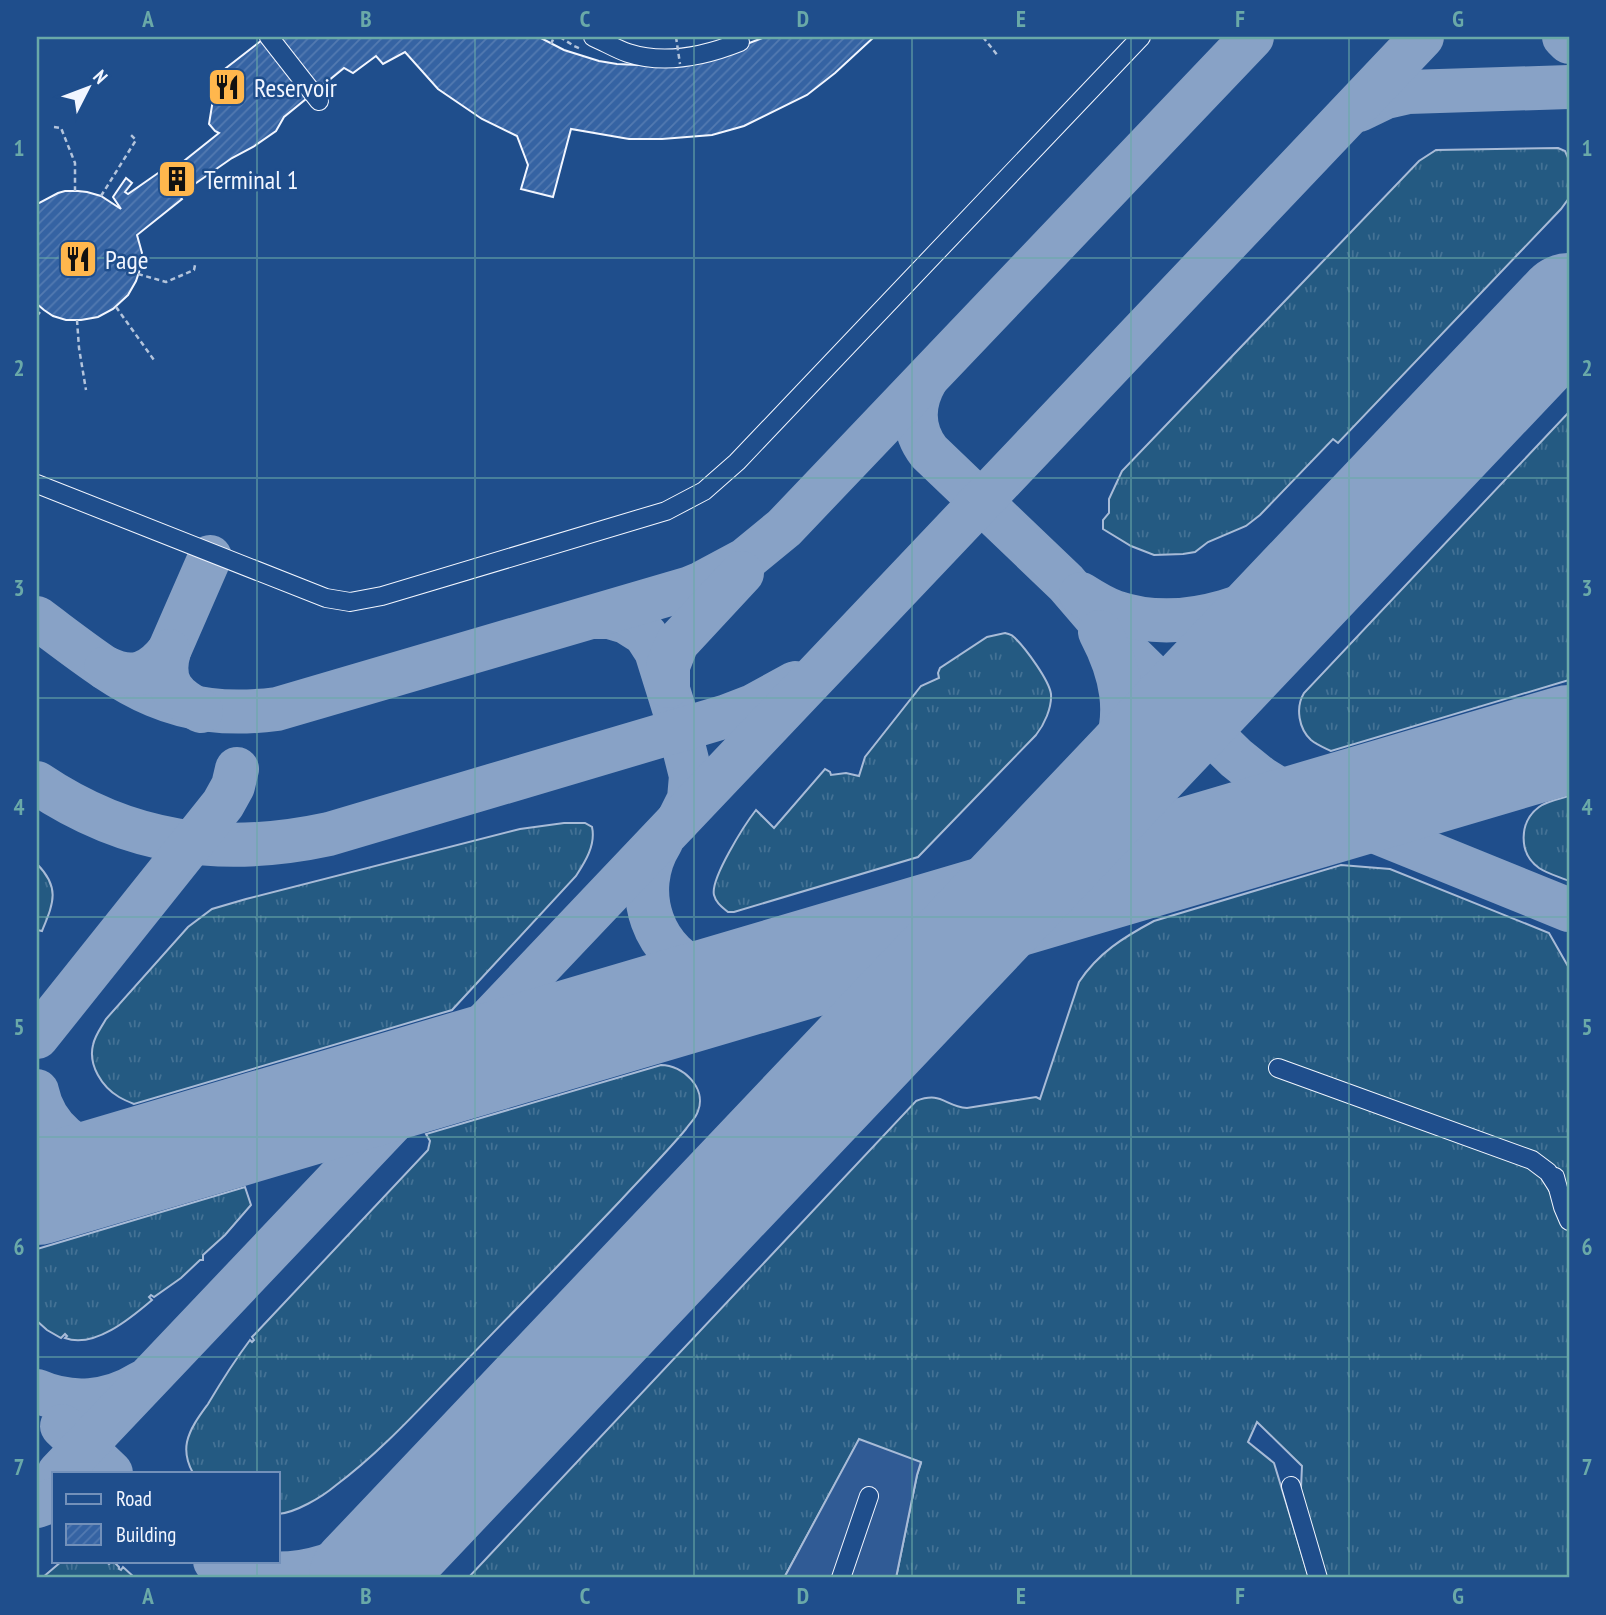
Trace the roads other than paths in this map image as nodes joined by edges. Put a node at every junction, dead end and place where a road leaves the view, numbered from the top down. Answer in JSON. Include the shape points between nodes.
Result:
{"nodes":[{"id":1,"x":268,"y":37,"type":"edge"},
{"id":2,"x":593,"y":37,"type":"edge"},
{"id":3,"x":1141,"y":37,"type":"edge"},
{"id":4,"x":740,"y":42,"type":"dead end"},
{"id":5,"x":319,"y":101,"type":"dead end"},
{"id":6,"x":37,"y":484,"type":"edge"},
{"id":7,"x":1278,"y":1068,"type":"dead end"},
{"id":8,"x":1551,"y":1160,"type":"dead end"},
{"id":9,"x":1557,"y":1186,"type":"junction"},
{"id":10,"x":1569,"y":1221,"type":"edge"},
{"id":11,"x":1292,"y":1486,"type":"dead end"},
{"id":12,"x":869,"y":1496,"type":"dead end"},
{"id":13,"x":841,"y":1578,"type":"edge"},
{"id":14,"x":1318,"y":1578,"type":"edge"}],
"edges":[{"from":1,"to":5,"type":"street"},
{"from":2,"to":4,"type":"street","via":[[629,53],[656,58],[699,55]]},
{"from":3,"to":6,"type":"street","via":[[737,462],[704,491],[666,511],[351,602],[326,598]]},
{"from":7,"to":9,"type":"street","via":[[1532,1160]]},
{"from":8,"to":9,"type":"street"},
{"from":9,"to":10,"type":"street"},
{"from":11,"to":14,"type":"street"},
{"from":12,"to":13,"type":"street"}]}
